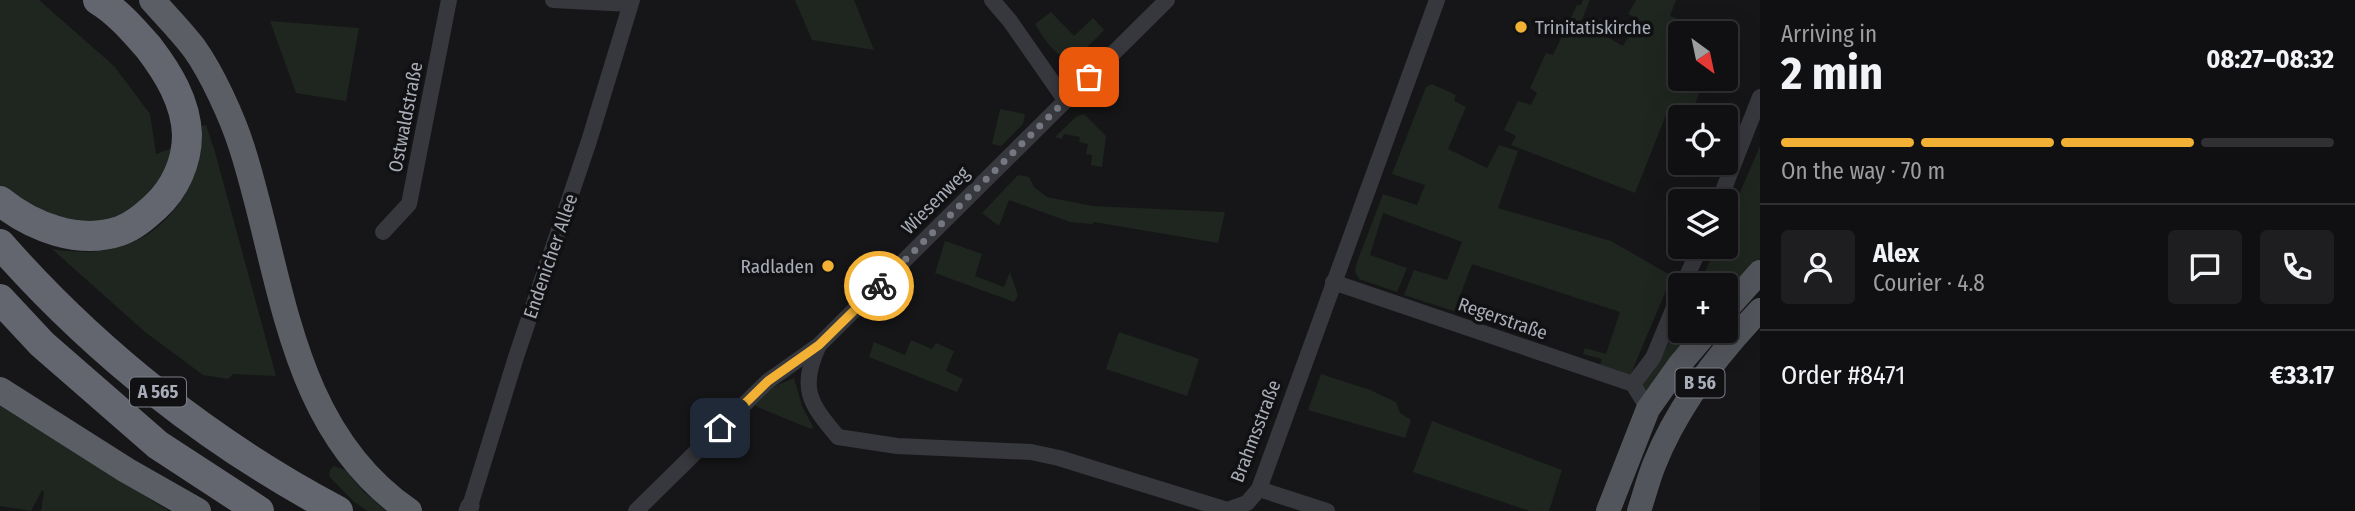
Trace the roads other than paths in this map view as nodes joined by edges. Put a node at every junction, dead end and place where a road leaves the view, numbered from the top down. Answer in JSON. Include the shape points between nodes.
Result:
{"nodes":[{"id":1,"x":99,"y":0,"type":"edge"},
{"id":2,"x":152,"y":0,"type":"edge"},
{"id":3,"x":449,"y":0,"type":"edge"},
{"id":4,"x":553,"y":0,"type":"edge"},
{"id":5,"x":992,"y":0,"type":"edge"},
{"id":6,"x":1167,"y":0,"type":"edge"},
{"id":7,"x":1437,"y":0,"type":"edge"},
{"id":8,"x":631,"y":2,"type":"edge"},
{"id":9,"x":1760,"y":97,"type":"edge"},
{"id":10,"x":1066,"y":100,"type":"junction"},
{"id":11,"x":1724,"y":189,"type":"edge"},
{"id":12,"x":0,"y":201,"type":"edge"},
{"id":13,"x":383,"y":232,"type":"dead end"},
{"id":14,"x":0,"y":244,"type":"edge"},
{"id":15,"x":1760,"y":272,"type":"edge"},
{"id":16,"x":1333,"y":282,"type":"junction"},
{"id":17,"x":1738,"y":297,"type":"edge"},
{"id":18,"x":0,"y":299,"type":"edge"},
{"id":19,"x":1760,"y":310,"type":"edge"},
{"id":20,"x":1668,"y":322,"type":"edge"},
{"id":21,"x":1698,"y":343,"type":"edge"},
{"id":22,"x":819,"y":345,"type":"junction"},
{"id":23,"x":1633,"y":384,"type":"junction"},
{"id":24,"x":0,"y":390,"type":"edge"},
{"id":25,"x":1648,"y":409,"type":"junction"},
{"id":26,"x":1654,"y":464,"type":"junction"},
{"id":27,"x":1259,"y":489,"type":"junction"},
{"id":28,"x":469,"y":508,"type":"edge"},
{"id":29,"x":198,"y":511,"type":"edge"},
{"id":30,"x":259,"y":511,"type":"edge"},
{"id":31,"x":338,"y":511,"type":"edge"},
{"id":32,"x":409,"y":511,"type":"edge"},
{"id":33,"x":636,"y":511,"type":"edge"},
{"id":34,"x":1327,"y":511,"type":"edge"},
{"id":35,"x":1609,"y":511,"type":"edge"},
{"id":36,"x":1639,"y":511,"type":"edge"}],
"edges":[{"from":1,"to":12,"type":"highway","via":[[141,39],[169,74],[187,135],[176,181],[138,222],[119,232],[84,236],[42,227]]},
{"from":2,"to":32,"type":"highway","via":[[195,49],[242,146],[295,350],[316,403],[350,456]]},
{"from":3,"to":13,"type":"street","name":"Ostwaldstraße","via":[[409,204]]},
{"from":4,"to":8,"type":"street"},
{"from":5,"to":10,"type":"street"},
{"from":6,"to":10,"type":"street","name":"Wiesenweg"},
{"from":7,"to":16,"type":"street","name":"Brahmsstraße"},
{"from":8,"to":28,"type":"street","name":"Endenicher Allee"},
{"from":9,"to":11,"type":"street"},
{"from":10,"to":22,"type":"street","name":"Wiesenweg"},
{"from":14,"to":31,"type":"highway","number":"A 565","via":[[96,341],[185,415],[280,480]]},
{"from":15,"to":17,"type":"main road"},
{"from":16,"to":23,"type":"street","name":"Regerstraße"},
{"from":16,"to":27,"type":"street","name":"Brahmsstraße"},
{"from":18,"to":30,"type":"highway","number":"A 565","via":[[42,344],[158,445]]},
{"from":19,"to":26,"type":"main road","number":"B 56","via":[[1685,404]]},
{"from":20,"to":23,"type":"street","via":[[1653,358]]},
{"from":21,"to":25,"type":"main road","number":"B 56"},
{"from":22,"to":27,"type":"street","name":"Brahmsstraße","via":[[809,367],[811,401],[838,437],[897,446],[1059,457],[1227,510],[1247,503]]},
{"from":22,"to":33,"type":"street","name":"Wiesenweg","via":[[768,381]]},
{"from":23,"to":25,"type":"street"},
{"from":24,"to":29,"type":"highway"},
{"from":25,"to":35,"type":"main road","number":"B 56"},
{"from":26,"to":35,"type":"main road","number":"B 56"},
{"from":26,"to":36,"type":"main road","number":"B 56"},
{"from":27,"to":34,"type":"street"}]}
